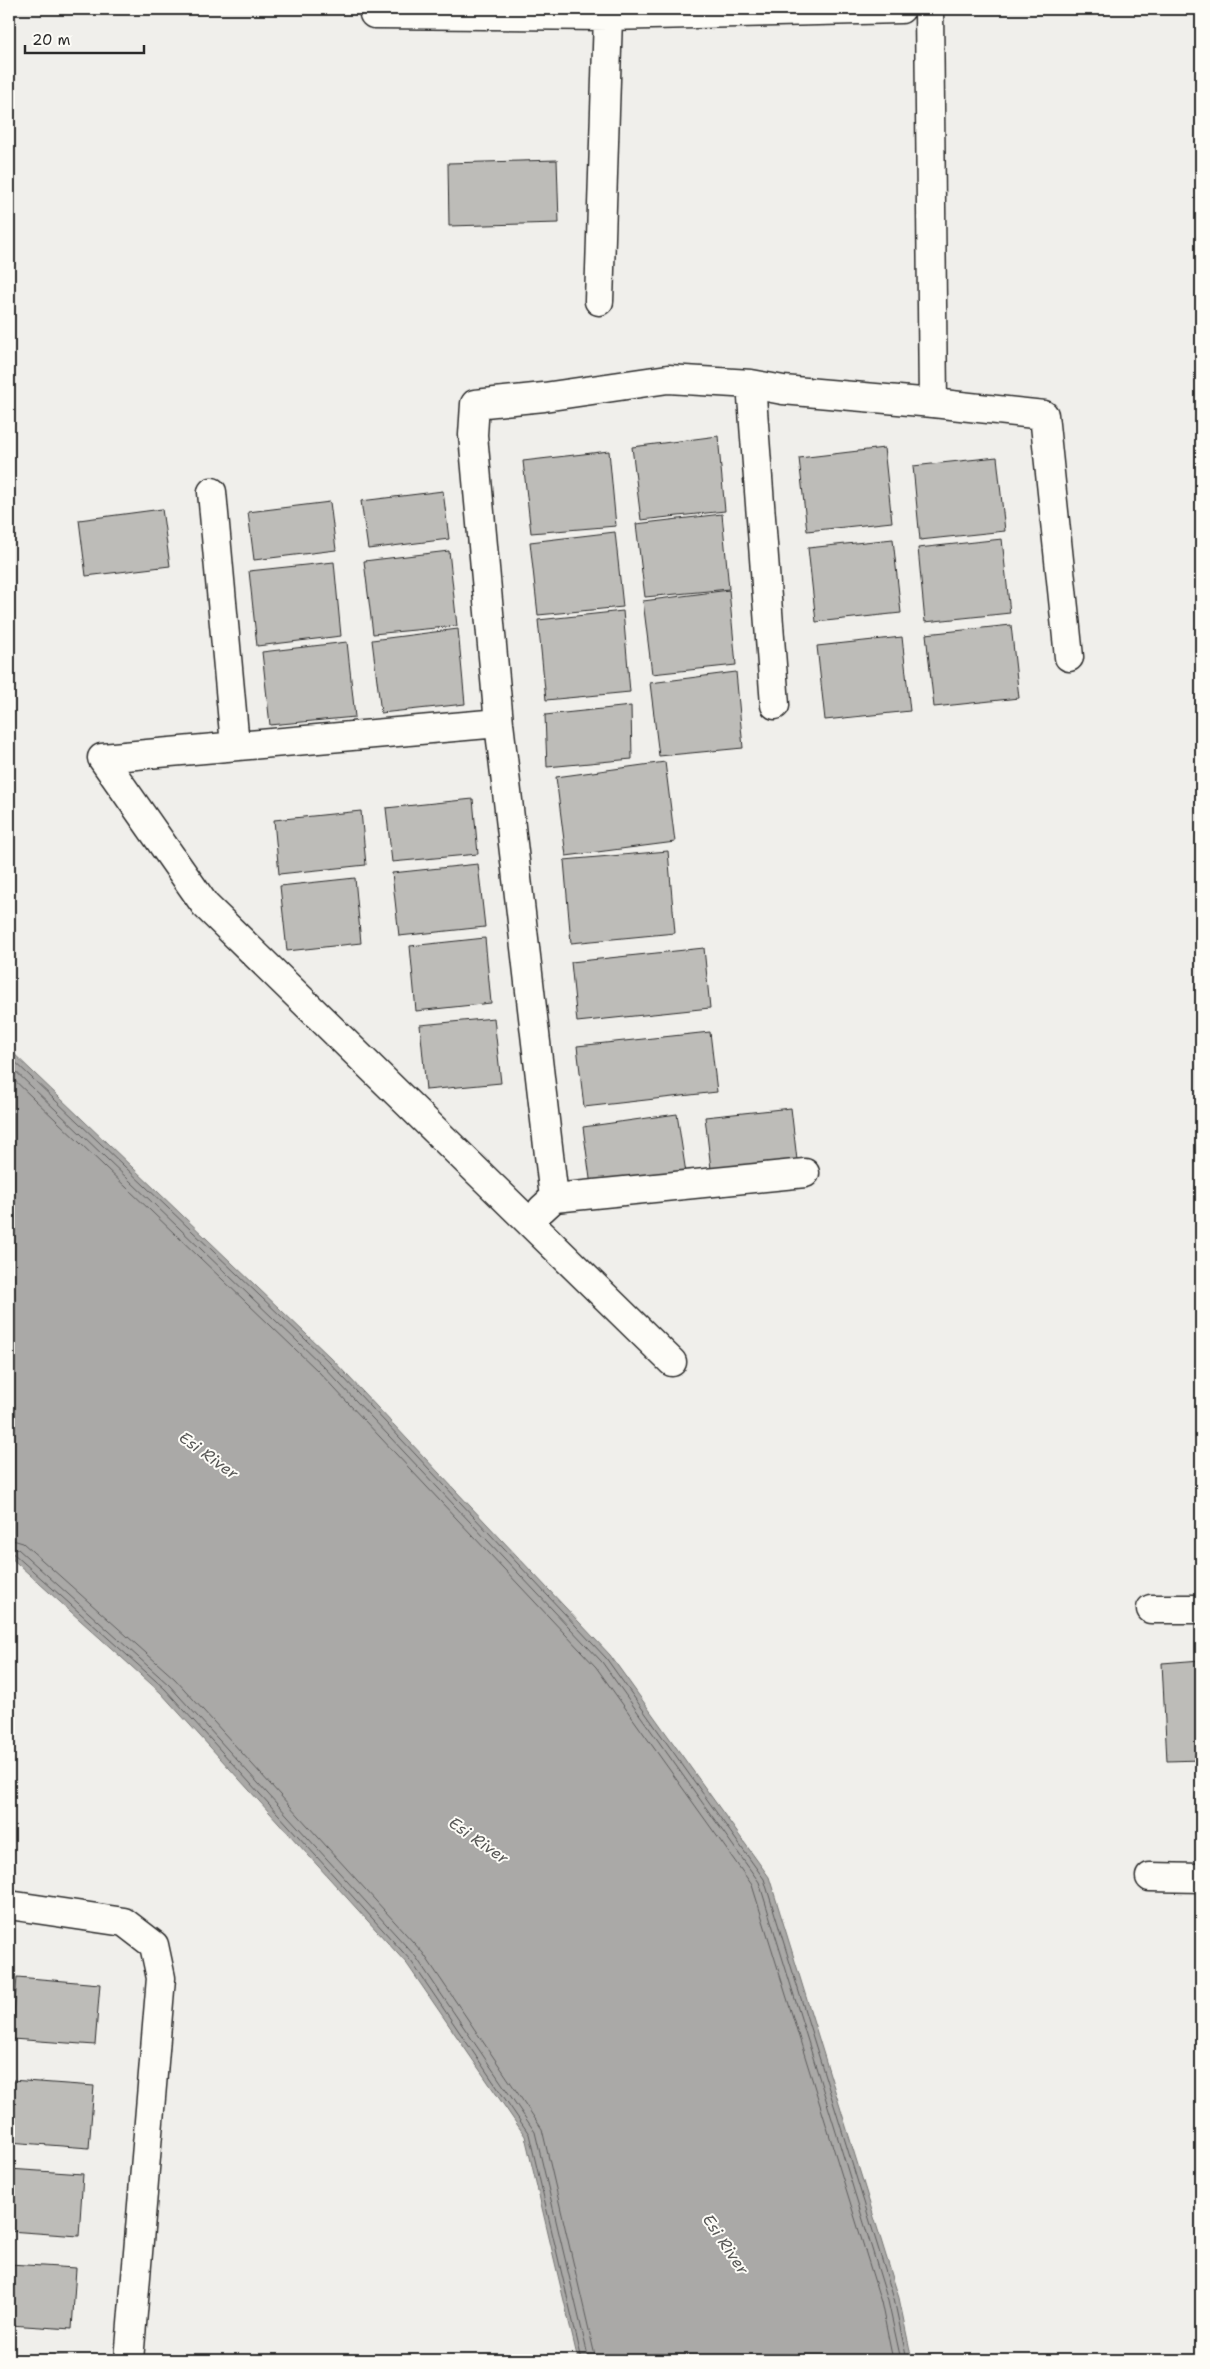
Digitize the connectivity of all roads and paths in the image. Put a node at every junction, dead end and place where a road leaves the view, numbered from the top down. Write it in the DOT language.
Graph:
graph roads {
  1 [pos="901,9"];
  2 [pos="929,9"];
  3 [pos="374,14"];
  4 [pos="608,16"];
  5 [pos="599,301"];
  6 [pos="751,384"];
  7 [pos="933,403"];
  8 [pos="212,492"];
  9 [pos="1069,657"];
  10 [pos="775,705"];
  11 [pos="498,723"];
  12 [pos="235,745"];
  13 [pos="805,1173"];
  14 [pos="554,1198"];
  15 [pos="527,1222"];
  16 [pos="672,1362"];
  17 [pos="1151,1609"];
  18 [pos="1201,1609"];
  19 [pos="1150,1877"];
  20 [pos="1201,1878"];
  21 [pos="9,1905"];
  22 [pos="129,2360"];
  1 -- 4 [label="street"];
  2 -- 7 [label="street"];
  3 -- 4 [label="street"];
  4 -- 5 [label="street"];
  6 -- 7 [label="street"];
  6 -- 10 [label="street"];
  6 -- 11 [label="street"];
  7 -- 9 [label="street"];
  8 -- 12 [label="street"];
  11 -- 12 [label="street"];
  11 -- 14 [label="street"];
  12 -- 15 [label="street"];
  13 -- 14 [label="street"];
  14 -- 15 [label="street"];
  15 -- 16 [label="street"];
  17 -- 18 [label="street"];
  19 -- 20 [label="street"];
  21 -- 22 [label="street"];
}
